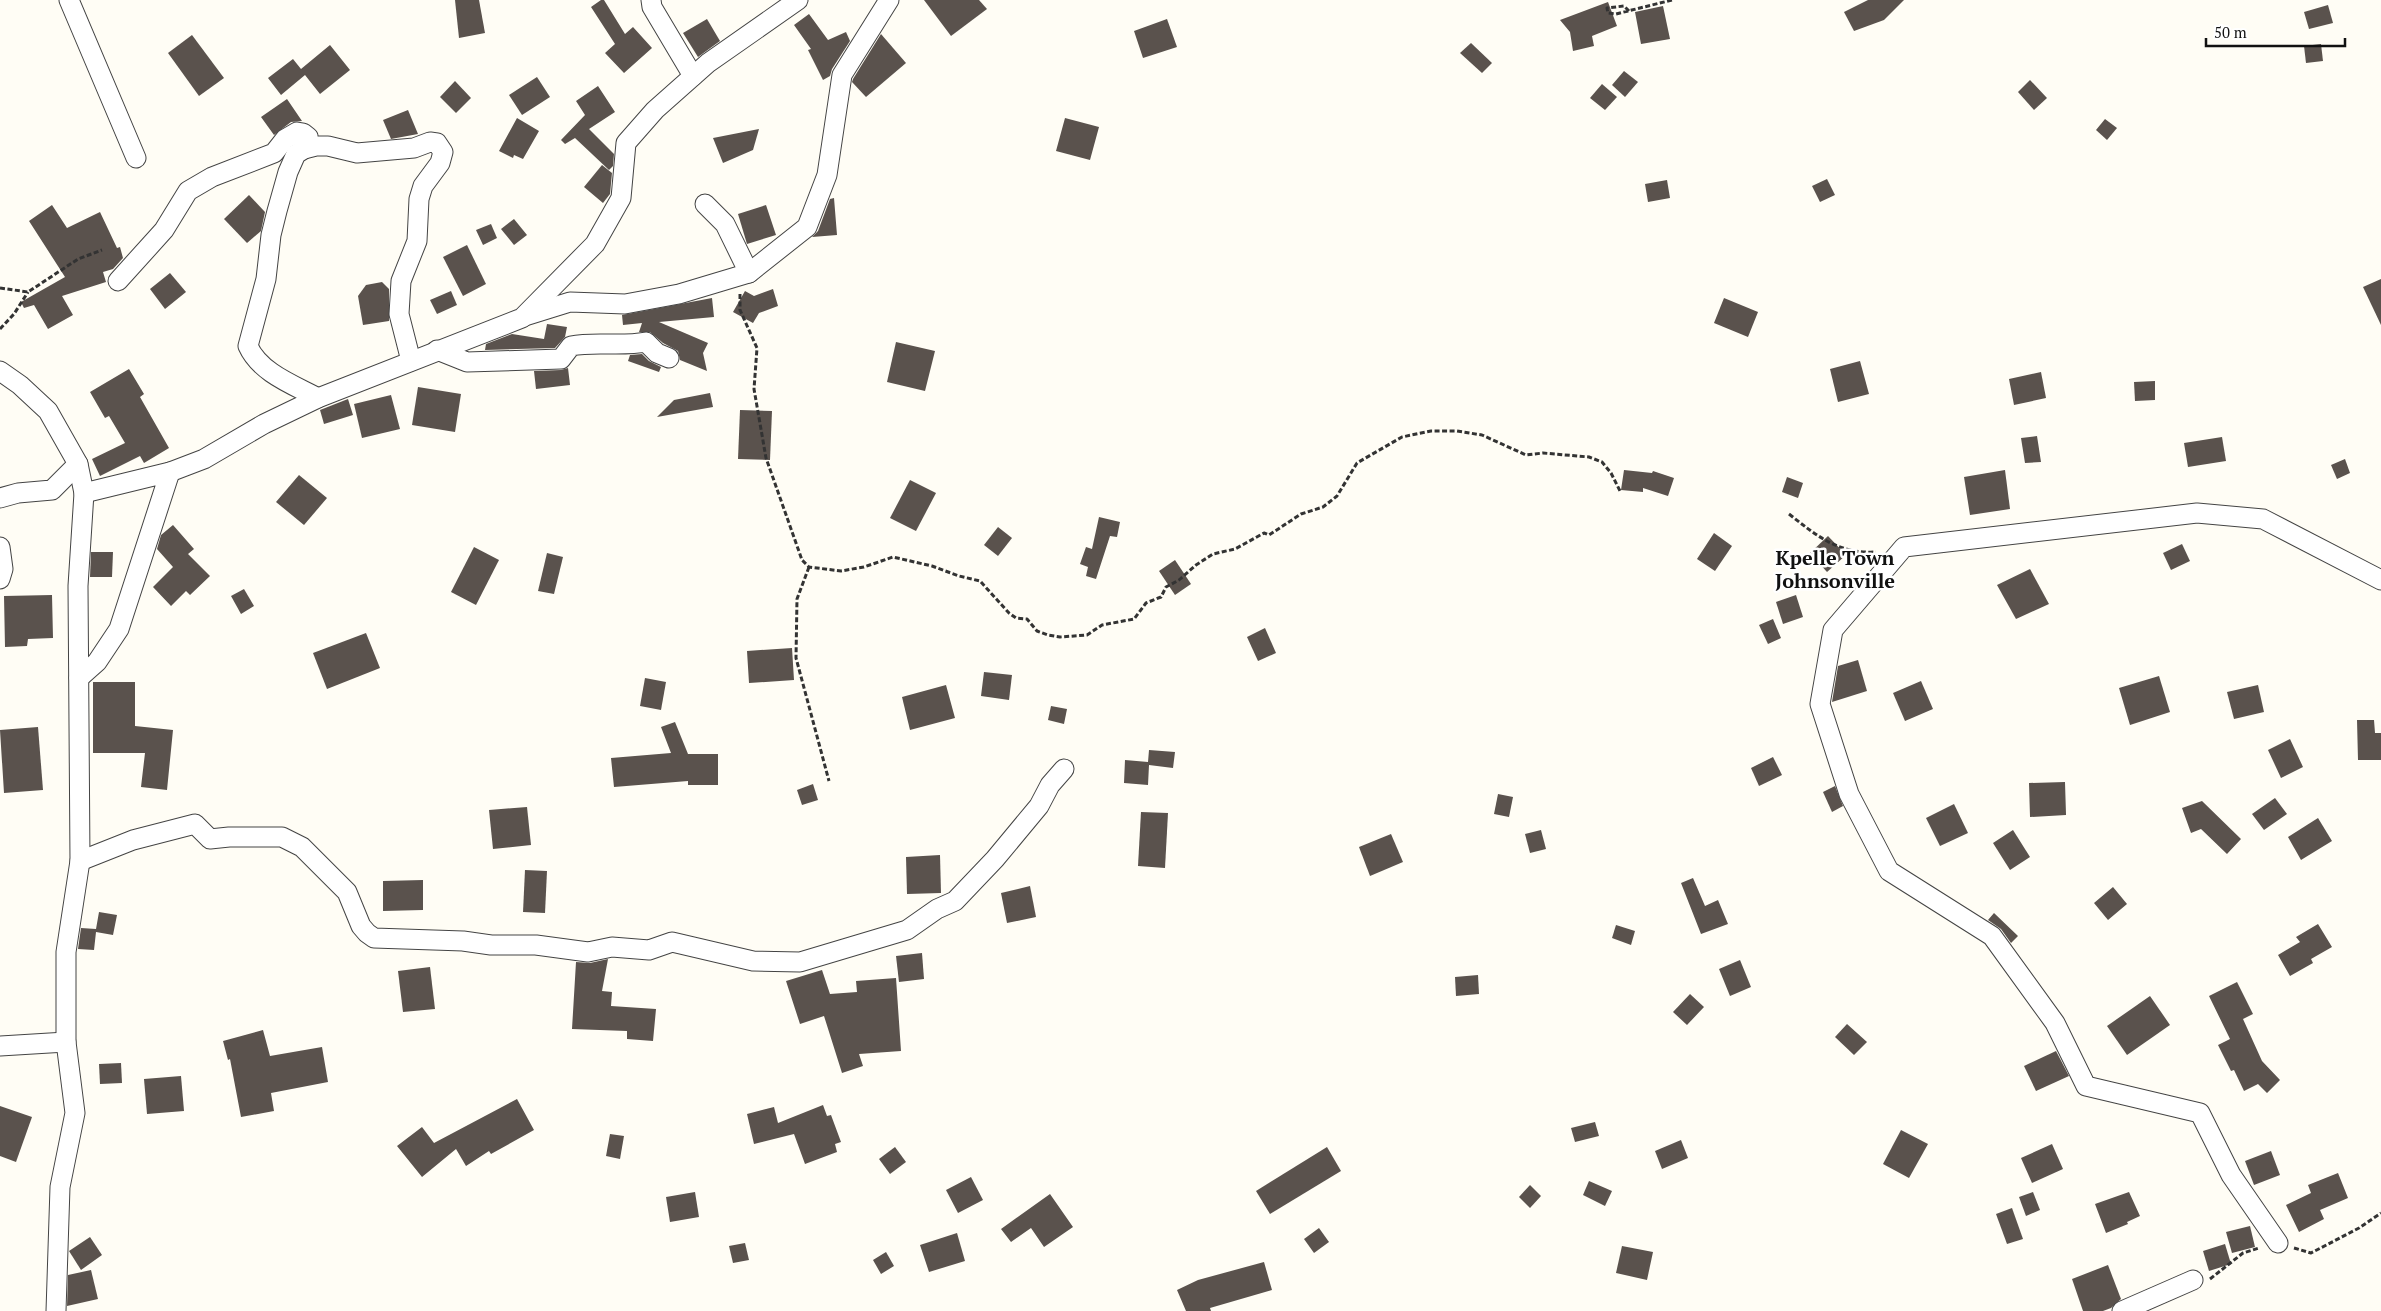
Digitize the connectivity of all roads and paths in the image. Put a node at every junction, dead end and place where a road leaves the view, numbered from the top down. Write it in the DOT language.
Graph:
graph roads {
  1 [pos="69,0"];
  2 [pos="651,0"];
  3 [pos="798,0"];
  4 [pos="889,0"];
  5 [pos="1672,0"];
  6 [pos="1629,10"];
  7 [pos="693,76"];
  8 [pos="304,149"];
  9 [pos="136,158"];
  10 [pos="705,204"];
  11 [pos="102,250"];
  12 [pos="745,275"];
  13 [pos="118,281"];
  14 [pos="0,288"];
  15 [pos="28,292"];
  16 [pos="522,318"];
  17 [pos="0,329"];
  18 [pos="437,350"];
  19 [pos="669,358"];
  20 [pos="410,361"];
  21 [pos="0,371"];
  22 [pos="318,398"];
  23 [pos="78,464"];
  24 [pos="170,472"];
  25 [pos="84,493"];
  26 [pos="1621,493"];
  27 [pos="0,498"];
  28 [pos="1790,514"];
  29 [pos="0,547"];
  30 [pos="1904,547"];
  31 [pos="809,567"];
  32 [pos="0,579"];
  33 [pos="2381,580"];
  34 [pos="79,678"];
  35 [pos="1064,769"];
  36 [pos="829,781"];
  37 [pos="80,861"];
  38 [pos="66,1042"];
  39 [pos="0,1046"];
  40 [pos="2381,1213"];
  41 [pos="2278,1243"];
  42 [pos="2243,1252"];
  43 [pos="2193,1280"];
  44 [pos="56,1311"];
  45 [pos="2122,1311"];
  1 -- 9 [label="street"];
  2 -- 7 [label="street"];
  3 -- 7 [label="street"];
  4 -- 12 [label="street"];
  5 -- 6 [label="path"];
  6 -- 6 [label="path"];
  7 -- 16 [label="street"];
  8 -- 13 [label="street"];
  8 -- 20 [label="street"];
  8 -- 22 [label="street"];
  10 -- 12 [label="street"];
  11 -- 15 [label="path"];
  12 -- 16 [label="street"];
  12 -- 31 [label="path"];
  14 -- 15 [label="path"];
  15 -- 17 [label="path"];
  16 -- 18 [label="street"];
  18 -- 19 [label="street"];
  18 -- 20 [label="street"];
  20 -- 22 [label="street"];
  21 -- 23 [label="street"];
  22 -- 24 [label="street"];
  23 -- 25 [label="street"];
  23 -- 27 [label="street"];
  24 -- 25 [label="street"];
  24 -- 34 [label="street"];
  25 -- 34 [label="street"];
  26 -- 31 [label="path"];
  28 -- 30 [label="path"];
  29 -- 32 [label="street"];
  30 -- 33 [label="street"];
  30 -- 41 [label="street"];
  31 -- 36 [label="path"];
  34 -- 37 [label="street"];
  35 -- 37 [label="street"];
  37 -- 38 [label="street"];
  38 -- 39 [label="street"];
  38 -- 44 [label="street"];
  40 -- 41 [label="path"];
  41 -- 42 [label="path"];
  43 -- 45 [label="street"];
}
